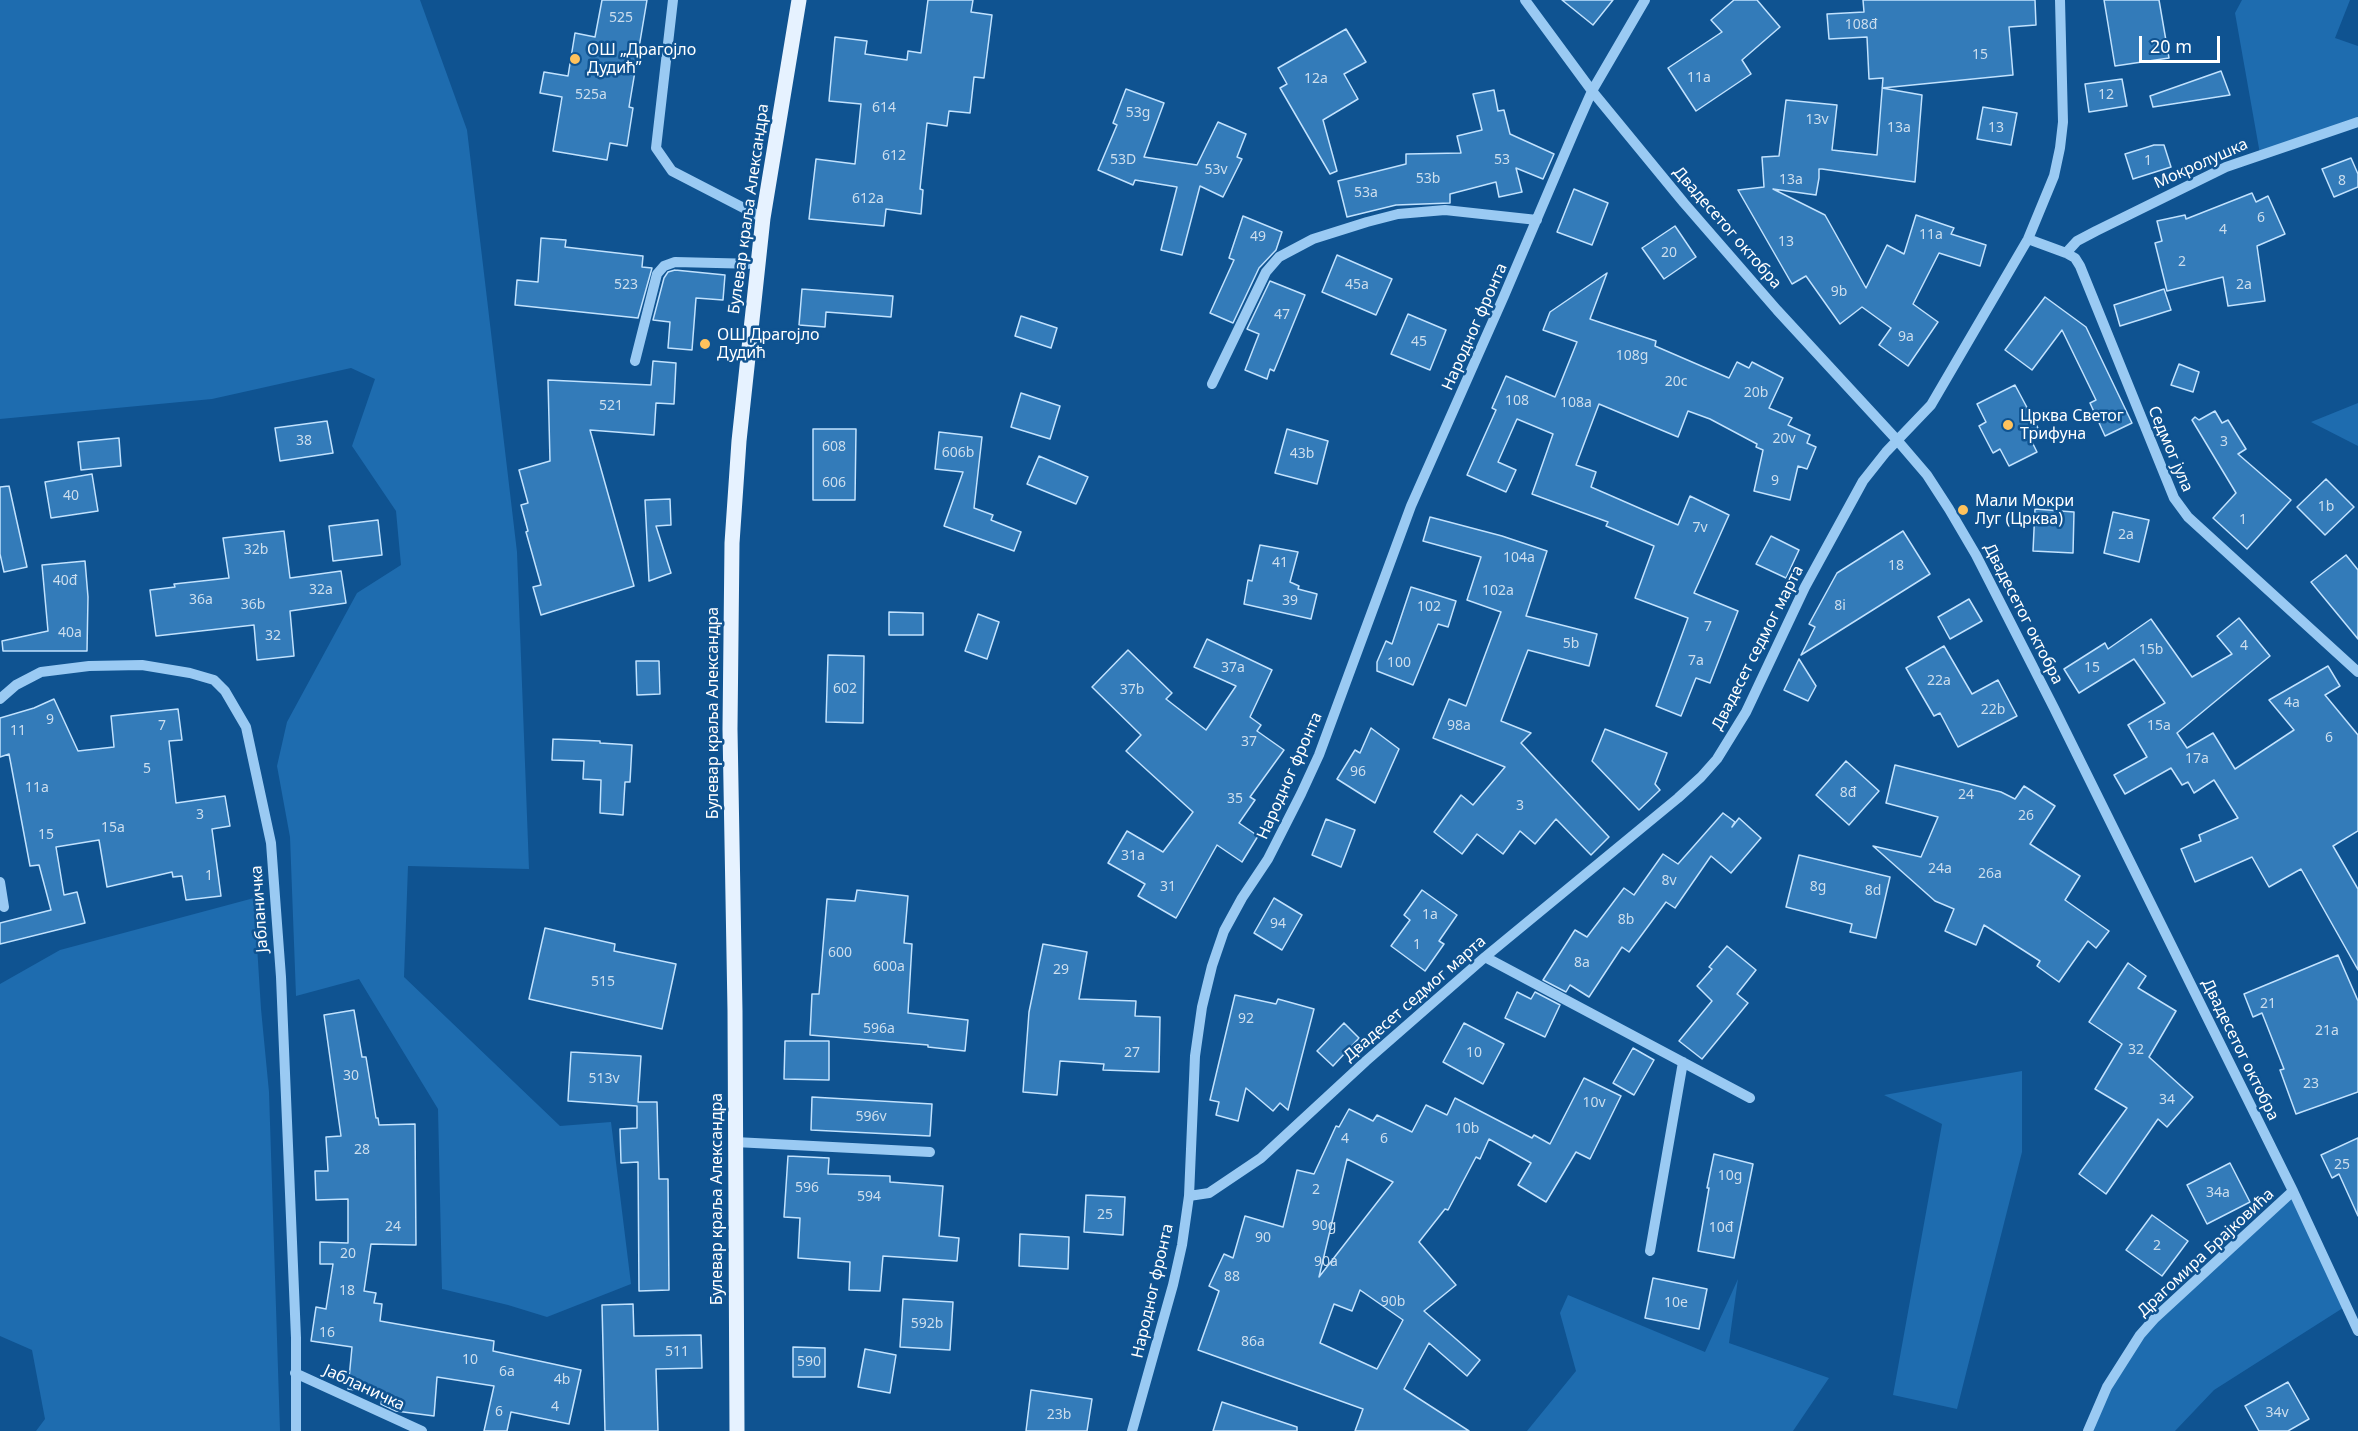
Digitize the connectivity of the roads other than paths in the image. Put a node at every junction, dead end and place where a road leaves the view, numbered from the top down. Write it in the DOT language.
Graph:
graph roads {
  1 [pos="673,0"];
  2 [pos="799,0"];
  3 [pos="1525,0"];
  4 [pos="1645,0"];
  5 [pos="2060,0"];
  6 [pos="1592,92"];
  7 [pos="2358,122"];
  8 [pos="763,218"];
  9 [pos="1537,220"];
  10 [pos="2028,239"];
  11 [pos="2066,253"];
  12 [pos="758,264"];
  13 [pos="635,361"];
  14 [pos="1212,384"];
  15 [pos="1897,440"];
  16 [pos="2358,672"];
  17 [pos="0,699"];
  18 [pos="0,882"];
  19 [pos="3,907"];
  20 [pos="1485,957"];
  21 [pos="1683,1062"];
  22 [pos="1750,1098"];
  23 [pos="735,1142"];
  24 [pos="930,1152"];
  25 [pos="2293,1191"];
  26 [pos="1188,1196"];
  27 [pos="1650,1251"];
  28 [pos="2358,1331"];
  29 [pos="295,1373"];
  30 [pos="296,1431"];
  31 [pos="422,1431"];
  32 [pos="737,1431"];
  33 [pos="1132,1431"];
  34 [pos="2088,1431"];
  1 -- 8 [label="street"];
  2 -- 8 [label="main road, Булевар краља Александра"];
  3 -- 6 [label="street, Двадесетог октобра"];
  4 -- 6 [label="street, Народног фронта"];
  5 -- 10 [label="street, Двадесет седмог марта"];
  6 -- 9 [label="street, Народног фронта"];
  6 -- 15 [label="street, Двадесетог октобра"];
  7 -- 11 [label="street, Мокролушка"];
  8 -- 12 [label="main road, Булевар краља Александра"];
  9 -- 14 [label="street"];
  9 -- 26 [label="street, Народног фронта"];
  10 -- 11 [label="street"];
  10 -- 15 [label="street, Двадесет седмог марта"];
  11 -- 16 [label="street, Седмог јула"];
  12 -- 13 [label="street"];
  12 -- 23 [label="main road, Булевар краља Александра"];
  15 -- 20 [label="street, Двадесет седмог марта"];
  15 -- 25 [label="street, Двадесетог октобра"];
  17 -- 29 [label="street, Јабланичка"];
  18 -- 19 [label="street"];
  20 -- 21 [label="street"];
  20 -- 26 [label="street, Двадесет седмог марта"];
  21 -- 22 [label="street"];
  21 -- 27 [label="street"];
  23 -- 24 [label="street"];
  23 -- 32 [label="main road, Булевар краља Александра"];
  25 -- 28 [label="street, Двадесетог октобра"];
  25 -- 34 [label="street, Драгомира Брајковића"];
  26 -- 33 [label="street, Народног фронта"];
  29 -- 30 [label="street, Јабланичка"];
  29 -- 31 [label="street, Јабланичка"];
}
